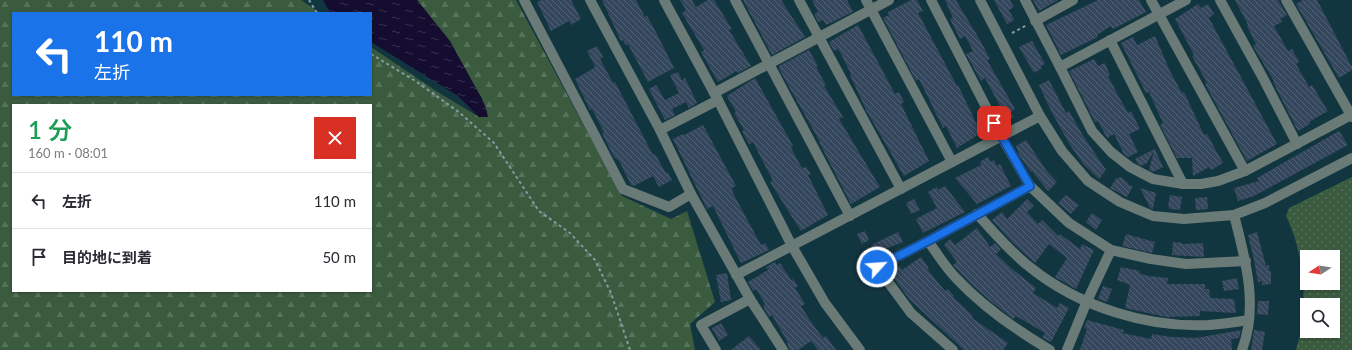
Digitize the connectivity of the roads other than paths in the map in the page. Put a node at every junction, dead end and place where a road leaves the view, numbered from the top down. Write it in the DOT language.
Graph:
graph roads {
  1 [pos="524,0"];
  2 [pos="590,0"];
  3 [pos="664,0"];
  4 [pos="735,0"];
  5 [pos="799,0"];
  6 [pos="889,0"];
  7 [pos="931,0"];
  8 [pos="980,0"];
  9 [pos="1025,0"];
  10 [pos="1073,0"];
  11 [pos="1151,0"];
  12 [pos="1186,0"];
  13 [pos="1220,0"];
  14 [pos="1286,0"];
  15 [pos="868,4"];
  16 [pos="1159,14"];
  17 [pos="1032,22"];
  18 [pos="819,37"];
  19 [pos="1110,40"];
  20 [pos="769,64"];
  21 [pos="1060,67"];
  22 [pos="716,96"];
  23 [pos="1040,116"];
  24 [pos="1352,116"];
  25 [pos="660,130"];
  26 [pos="1001,136"];
  27 [pos="1297,144"];
  28 [pos="1352,158"];
  29 [pos="952,162"];
  30 [pos="1245,171"];
  31 [pos="1183,184"];
  32 [pos="1030,186"];
  33 [pos="901,189"];
  34 [pos="691,194"];
  35 [pos="977,214"];
  36 [pos="1234,215"];
  37 [pos="850,216"];
  38 [pos="928,241"];
  39 [pos="792,246"];
  40 [pos="1111,250"];
  41 [pos="1246,261"];
  42 [pos="736,275"];
  43 [pos="750,299"];
  44 [pos="1087,301"];
  45 [pos="1249,320"];
  46 [pos="716,350"];
  47 [pos="783,350"];
  48 [pos="860,350"];
  49 [pos="952,350"];
  50 [pos="1050,350"];
  51 [pos="1067,350"];
  52 [pos="1242,350"];
  1 -- 34 [label="street"];
  2 -- 25 [label="street"];
  3 -- 22 [label="street"];
  4 -- 20 [label="street"];
  5 -- 18 [label="street"];
  6 -- 15 [label="street"];
  7 -- 26 [label="street"];
  8 -- 23 [label="street"];
  9 -- 17 [label="street"];
  10 -- 17 [label="street"];
  11 -- 16 [label="street"];
  12 -- 16 [label="street"];
  13 -- 27 [label="street"];
  14 -- 24 [label="street"];
  15 -- 18 [label="street"];
  15 -- 29 [label="street"];
  16 -- 19 [label="street"];
  16 -- 30 [label="street"];
  17 -- 21 [label="street"];
  18 -- 20 [label="street"];
  18 -- 33 [label="street"];
  19 -- 21 [label="street"];
  19 -- 31 [label="street"];
  20 -- 22 [label="street"];
  20 -- 37 [label="street"];
  21 -- 31 [label="street"];
  22 -- 25 [label="street"];
  22 -- 39 [label="street"];
  23 -- 26 [label="street"];
  23 -- 36 [label="street"];
  24 -- 27 [label="street"];
  25 -- 34 [label="street"];
  26 -- 29 [label="street"];
  26 -- 32 [label="street"];
  27 -- 30 [label="street"];
  28 -- 36 [label="street"];
  29 -- 33 [label="street"];
  30 -- 31 [label="street"];
  32 -- 35 [label="street"];
  32 -- 40 [label="street"];
  33 -- 37 [label="street"];
  34 -- 42 [label="street"];
  35 -- 38 [label="street"];
  35 -- 44 [label="street"];
  36 -- 41 [label="street"];
  37 -- 39 [label="street"];
  38 -- 49 [label="street"];
  38 -- 50 [label="street"];
  39 -- 42 [label="street"];
  39 -- 48 [label="street"];
  40 -- 41 [label="street"];
  40 -- 44 [label="street"];
  41 -- 45 [label="street"];
  42 -- 43 [label="street"];
  43 -- 46 [label="street"];
  43 -- 47 [label="street"];
  44 -- 45 [label="street"];
  44 -- 51 [label="street"];
  45 -- 52 [label="street"];
}
